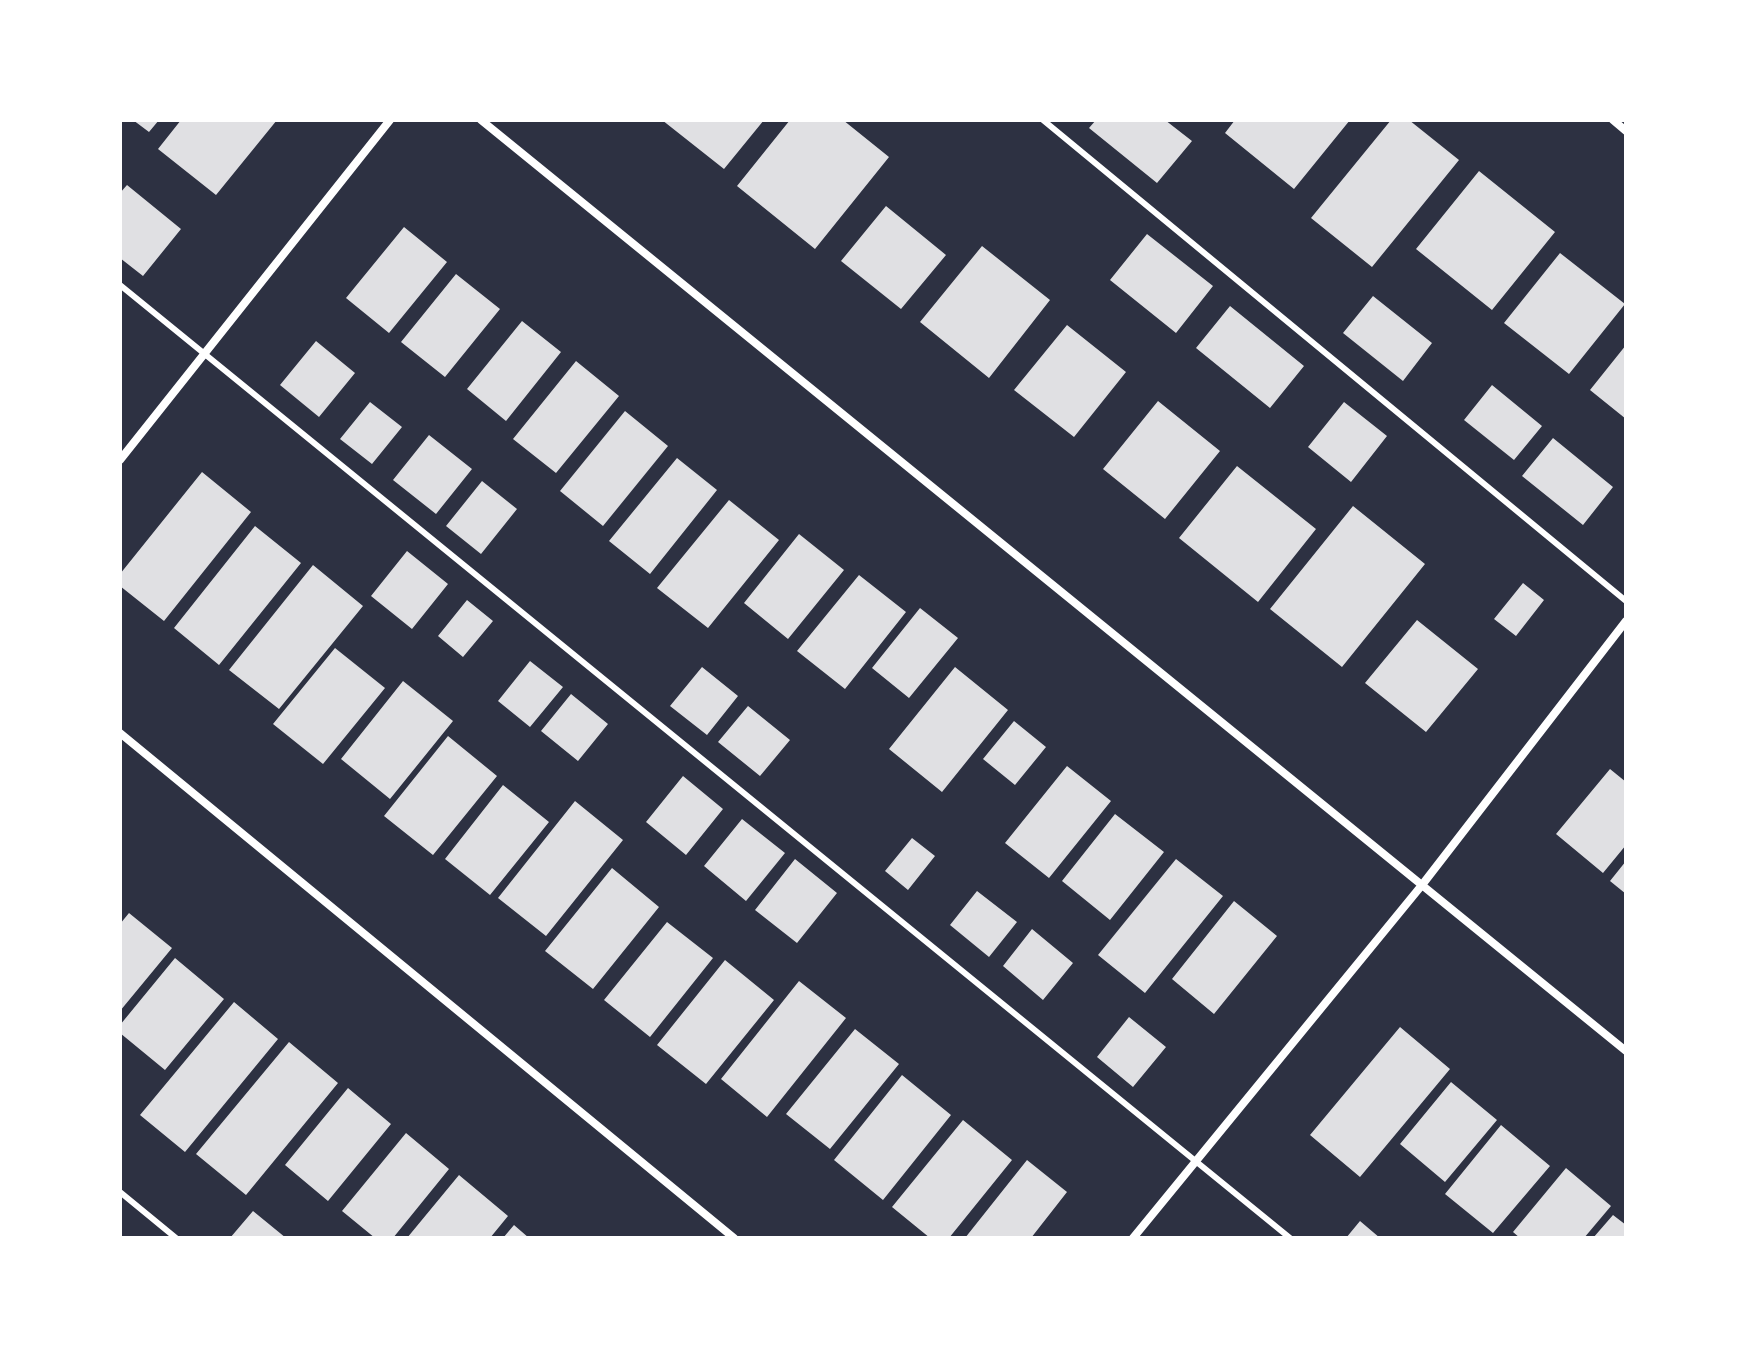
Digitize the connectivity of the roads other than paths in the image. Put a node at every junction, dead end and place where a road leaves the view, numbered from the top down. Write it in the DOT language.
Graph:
graph roads {
  1 [pos="390,120"];
  2 [pos="481,120"];
  3 [pos="1043,120"];
  4 [pos="1613,120"];
  5 [pos="1626,131"];
  6 [pos="120,285"];
  7 [pos="205,356"];
  8 [pos="120,460"];
  9 [pos="1626,601"];
  10 [pos="1626,621"];
  11 [pos="120,733"];
  12 [pos="1422,885"];
  13 [pos="1626,1051"];
  14 [pos="1196,1161"];
  15 [pos="120,1192"];
  16 [pos="176,1238"];
  17 [pos="734,1238"];
  18 [pos="1133,1238"];
  19 [pos="1290,1238"];
  1 -- 7 [label="street"];
  2 -- 12 [label="street"];
  3 -- 9 [label="lane"];
  4 -- 5 [label="street"];
  6 -- 7 [label="lane"];
  7 -- 8 [label="street"];
  7 -- 14 [label="lane"];
  10 -- 12 [label="street"];
  11 -- 17 [label="street"];
  12 -- 13 [label="street"];
  12 -- 14 [label="street"];
  14 -- 18 [label="street"];
  14 -- 19 [label="lane"];
  15 -- 16 [label="lane"];
}
